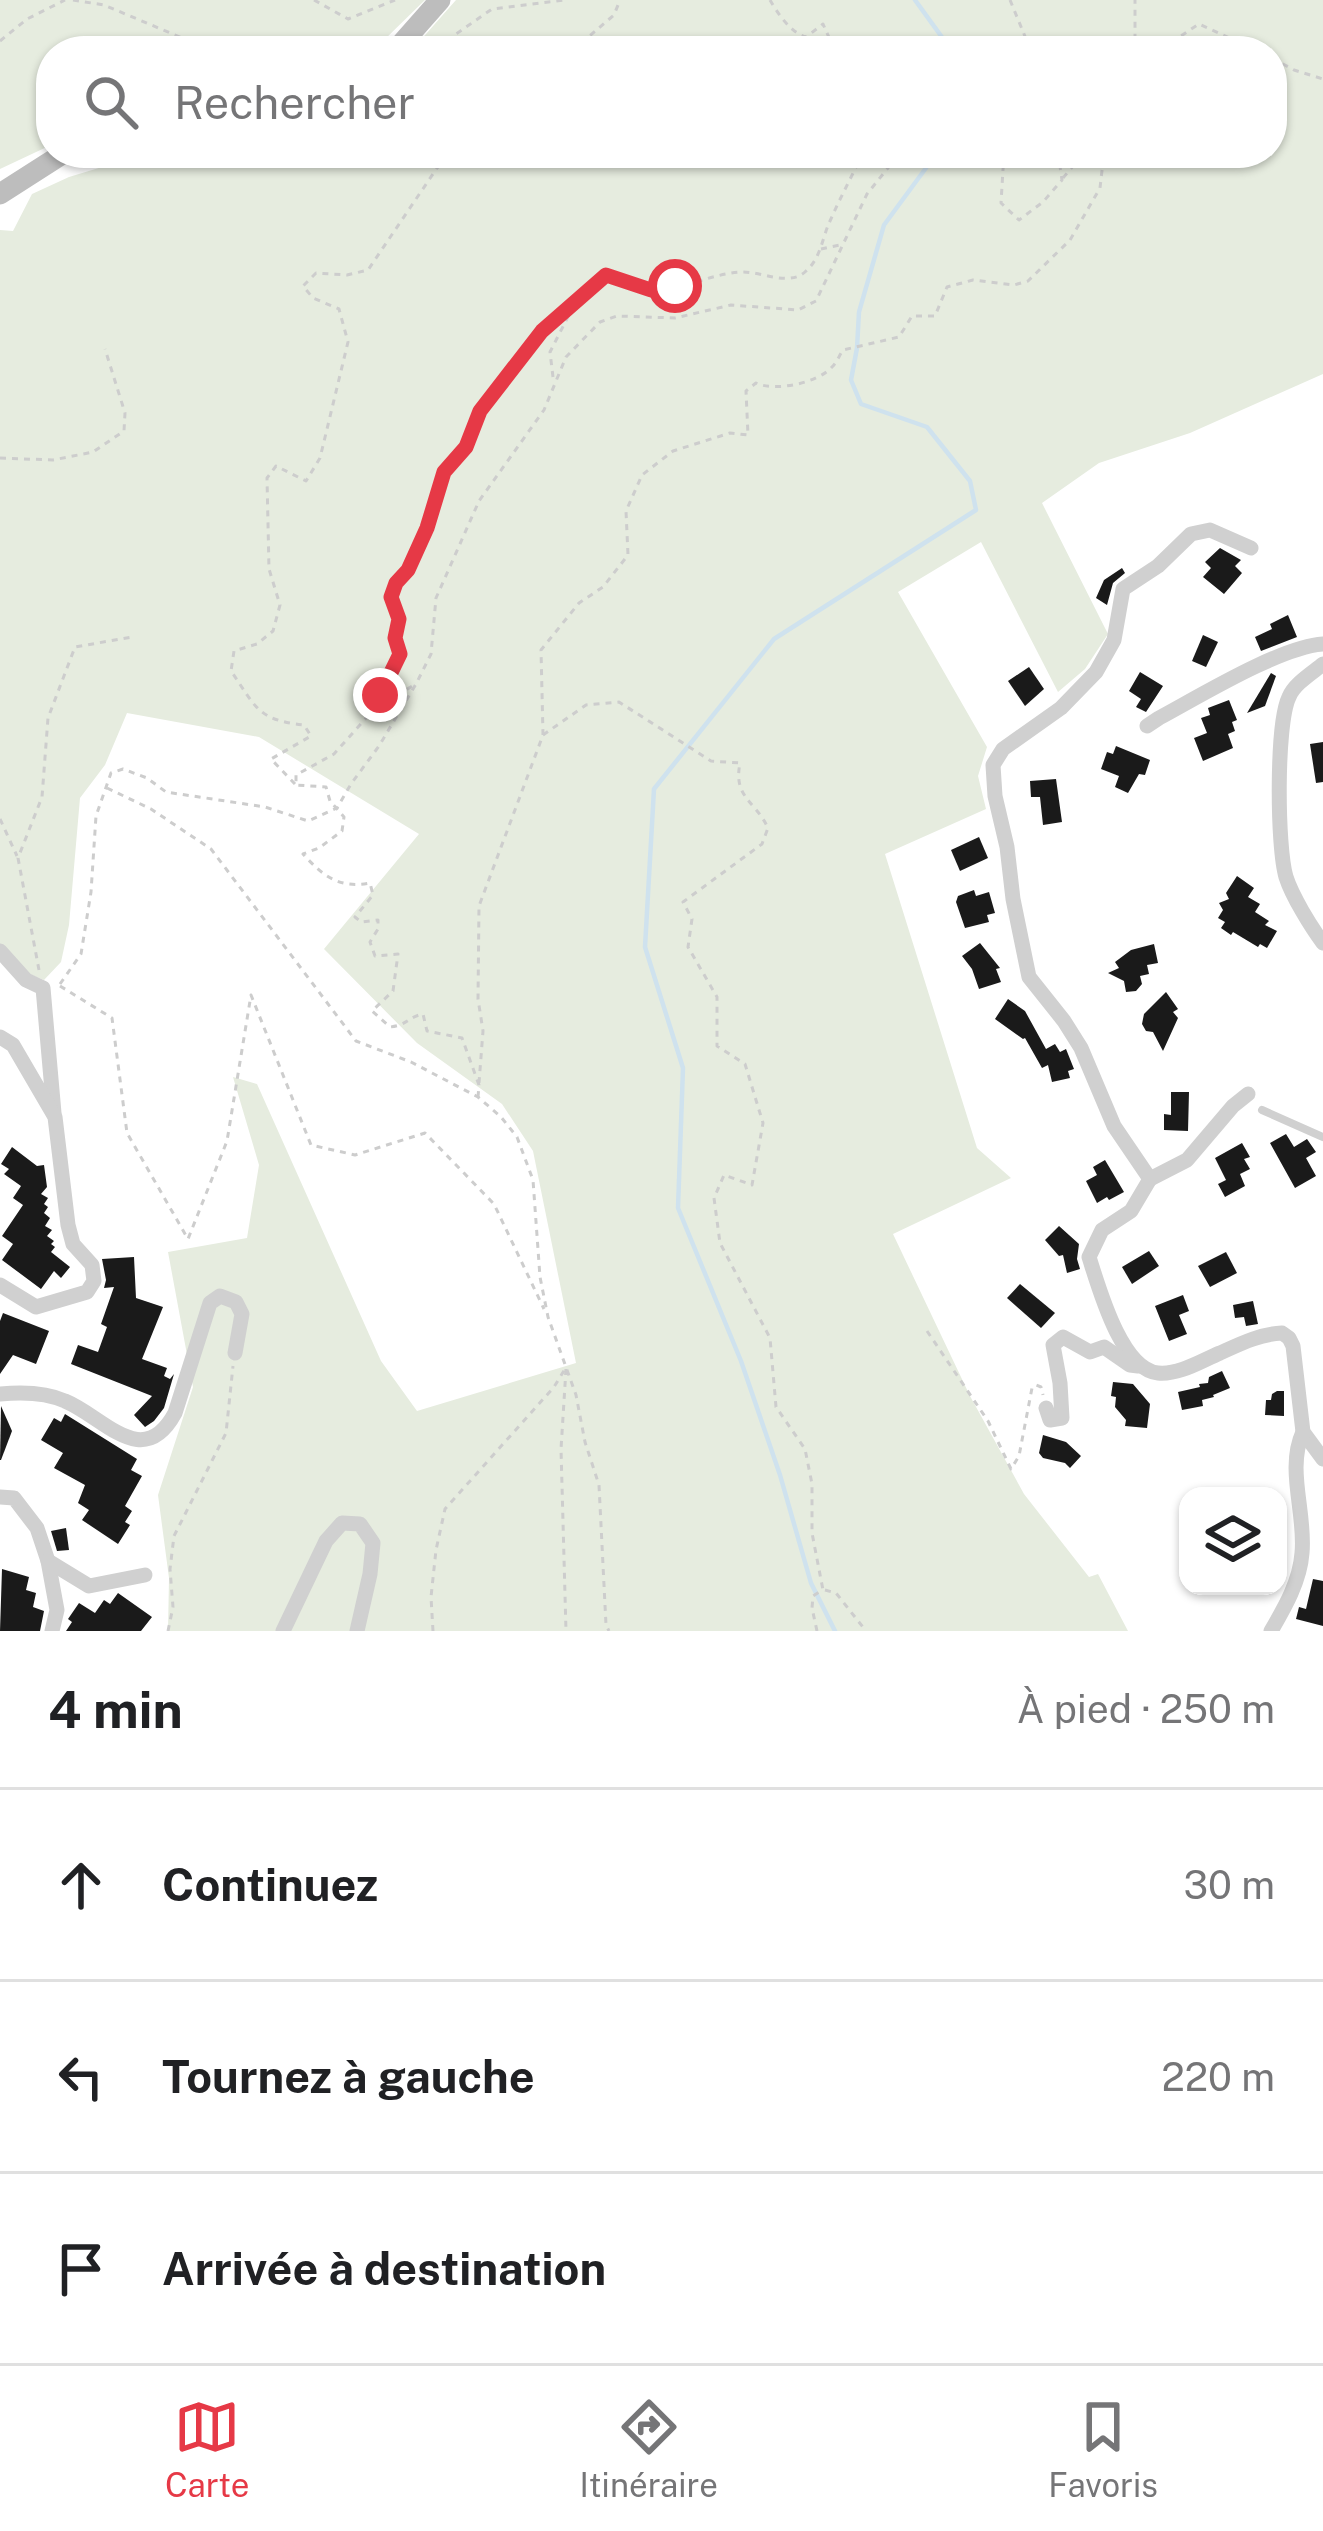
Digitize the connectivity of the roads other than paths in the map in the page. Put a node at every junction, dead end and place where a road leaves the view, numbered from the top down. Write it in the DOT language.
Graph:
graph roads {
  1 [pos="440,0"];
  2 [pos="408,36"];
  3 [pos="41,168"];
  4 [pos="0,194"];
  5 [pos="1251,548"];
  6 [pos="1323,644"];
  7 [pos="1323,664"];
  8 [pos="1148,726"];
  9 [pos="1323,943"];
  10 [pos="0,951"];
  11 [pos="0,1037"];
  12 [pos="1249,1094"];
  13 [pos="1262,1110"];
  14 [pos="55,1117"];
  15 [pos="1323,1137"];
  16 [pos="1150,1179"];
  17 [pos="0,1285"];
  18 [pos="236,1352"];
  19 [pos="1138,1366"];
  20 [pos="0,1394"];
  21 [pos="1046,1408"];
  22 [pos="1304,1432"];
  23 [pos="1323,1459"];
  24 [pos="0,1497"];
  25 [pos="48,1561"];
  26 [pos="145,1576"];
  27 [pos="52,1631"];
  28 [pos="283,1631"];
  29 [pos="357,1631"];
  30 [pos="1271,1631"];
  1 -- 2 [label="street"];
  3 -- 4 [label="street"];
  5 -- 16 [label="street"];
  6 -- 8 [label="street"];
  7 -- 9 [label="street"];
  10 -- 14 [label="street"];
  11 -- 14 [label="street"];
  12 -- 16 [label="street"];
  13 -- 15 [label="lane"];
  14 -- 17 [label="street"];
  16 -- 19 [label="street"];
  18 -- 20 [label="street"];
  19 -- 21 [label="street"];
  19 -- 22 [label="street"];
  22 -- 23 [label="street"];
  22 -- 30 [label="street"];
  24 -- 25 [label="street"];
  25 -- 26 [label="street"];
  25 -- 27 [label="street"];
  28 -- 29 [label="street"];
}
